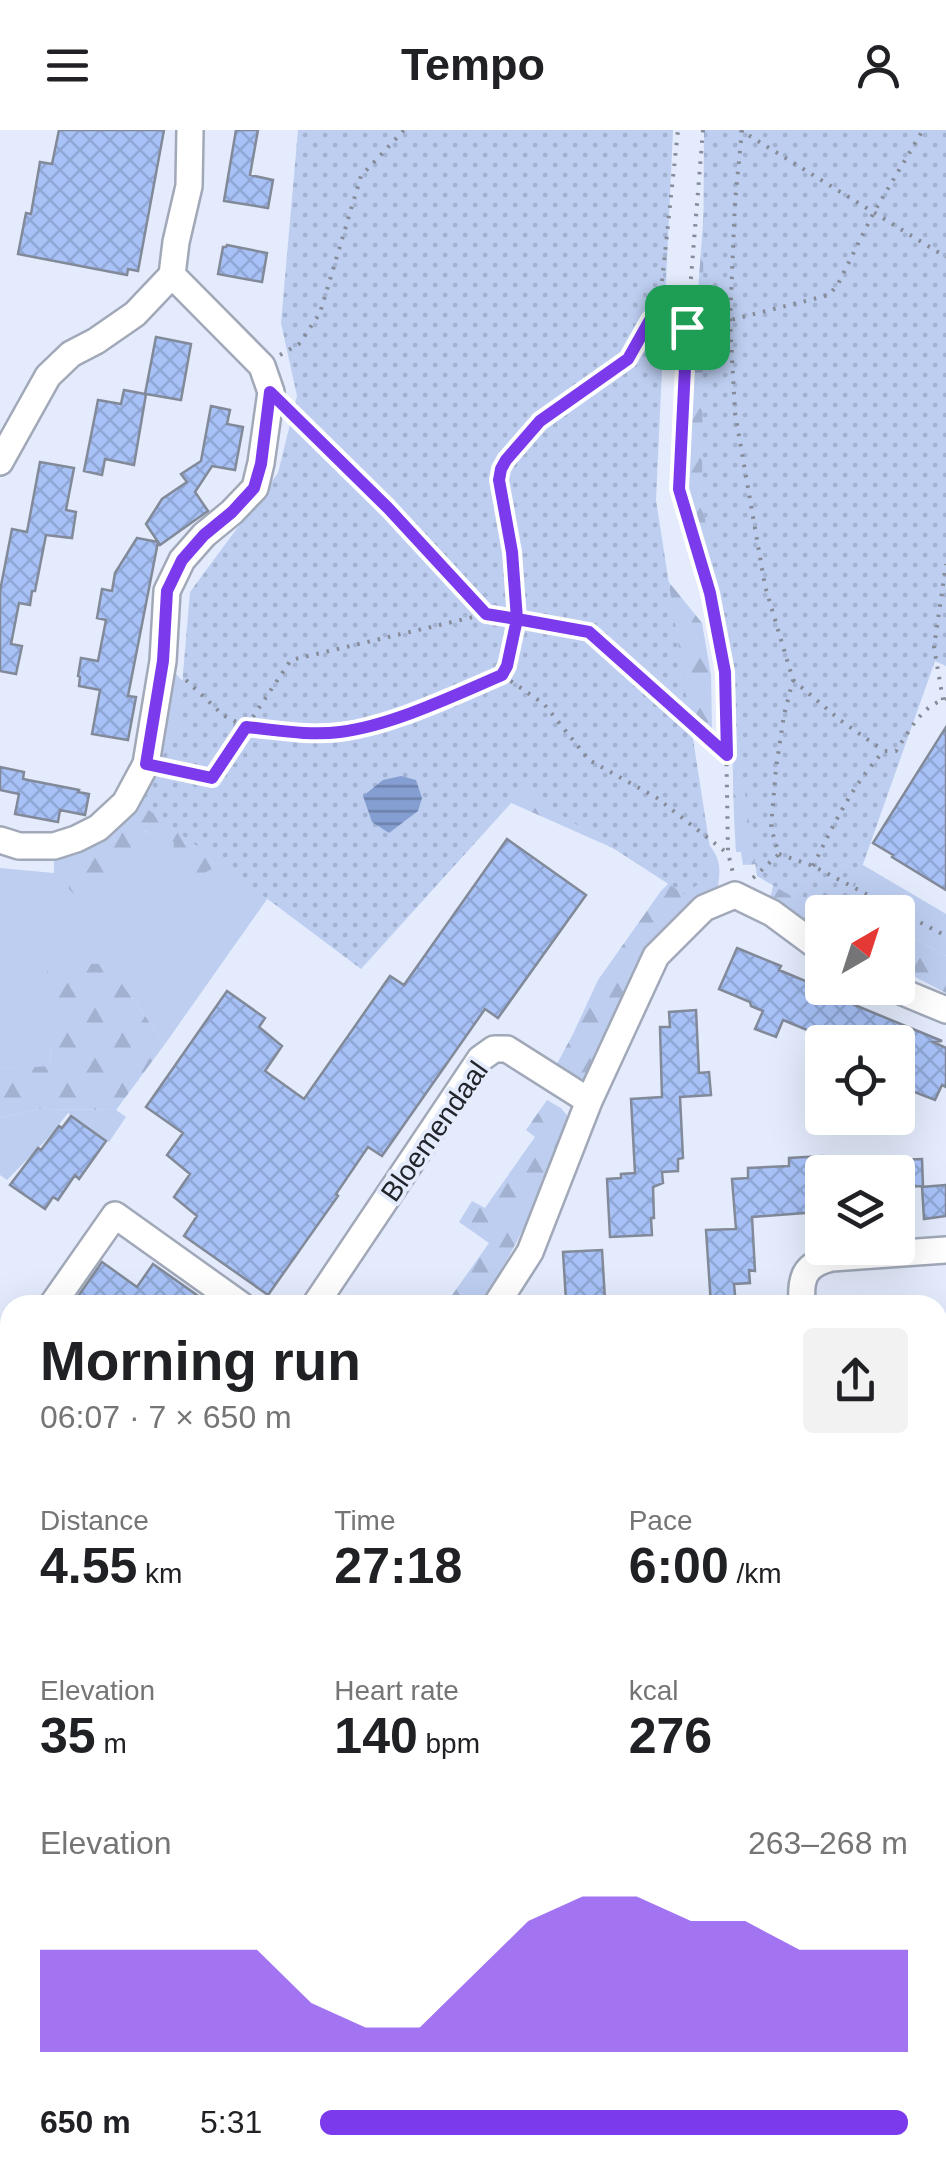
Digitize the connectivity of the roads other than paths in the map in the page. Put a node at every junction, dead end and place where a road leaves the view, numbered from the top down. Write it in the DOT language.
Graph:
graph roads {
  1 [pos="190,130"];
  2 [pos="172,274"];
  3 [pos="0,462"];
  4 [pos="0,840"];
  5 [pos="805,937"];
  6 [pos="915,997"];
  7 [pos="946,1010"];
  8 [pos="589,1101"];
  9 [pos="946,1250"];
  10 [pos="59,1295"];
  11 [pos="227,1295"];
  12 [pos="322,1295"];
  13 [pos="502,1295"];
  14 [pos="802,1295"];
  1 -- 2 [label="street"];
  2 -- 3 [label="street"];
  2 -- 4 [label="street"];
  5 -- 8 [label="street"];
  6 -- 7 [label="street"];
  8 -- 12 [label="street, Bloemendaal"];
  8 -- 13 [label="street"];
  9 -- 14 [label="street"];
  10 -- 11 [label="street"];
}
